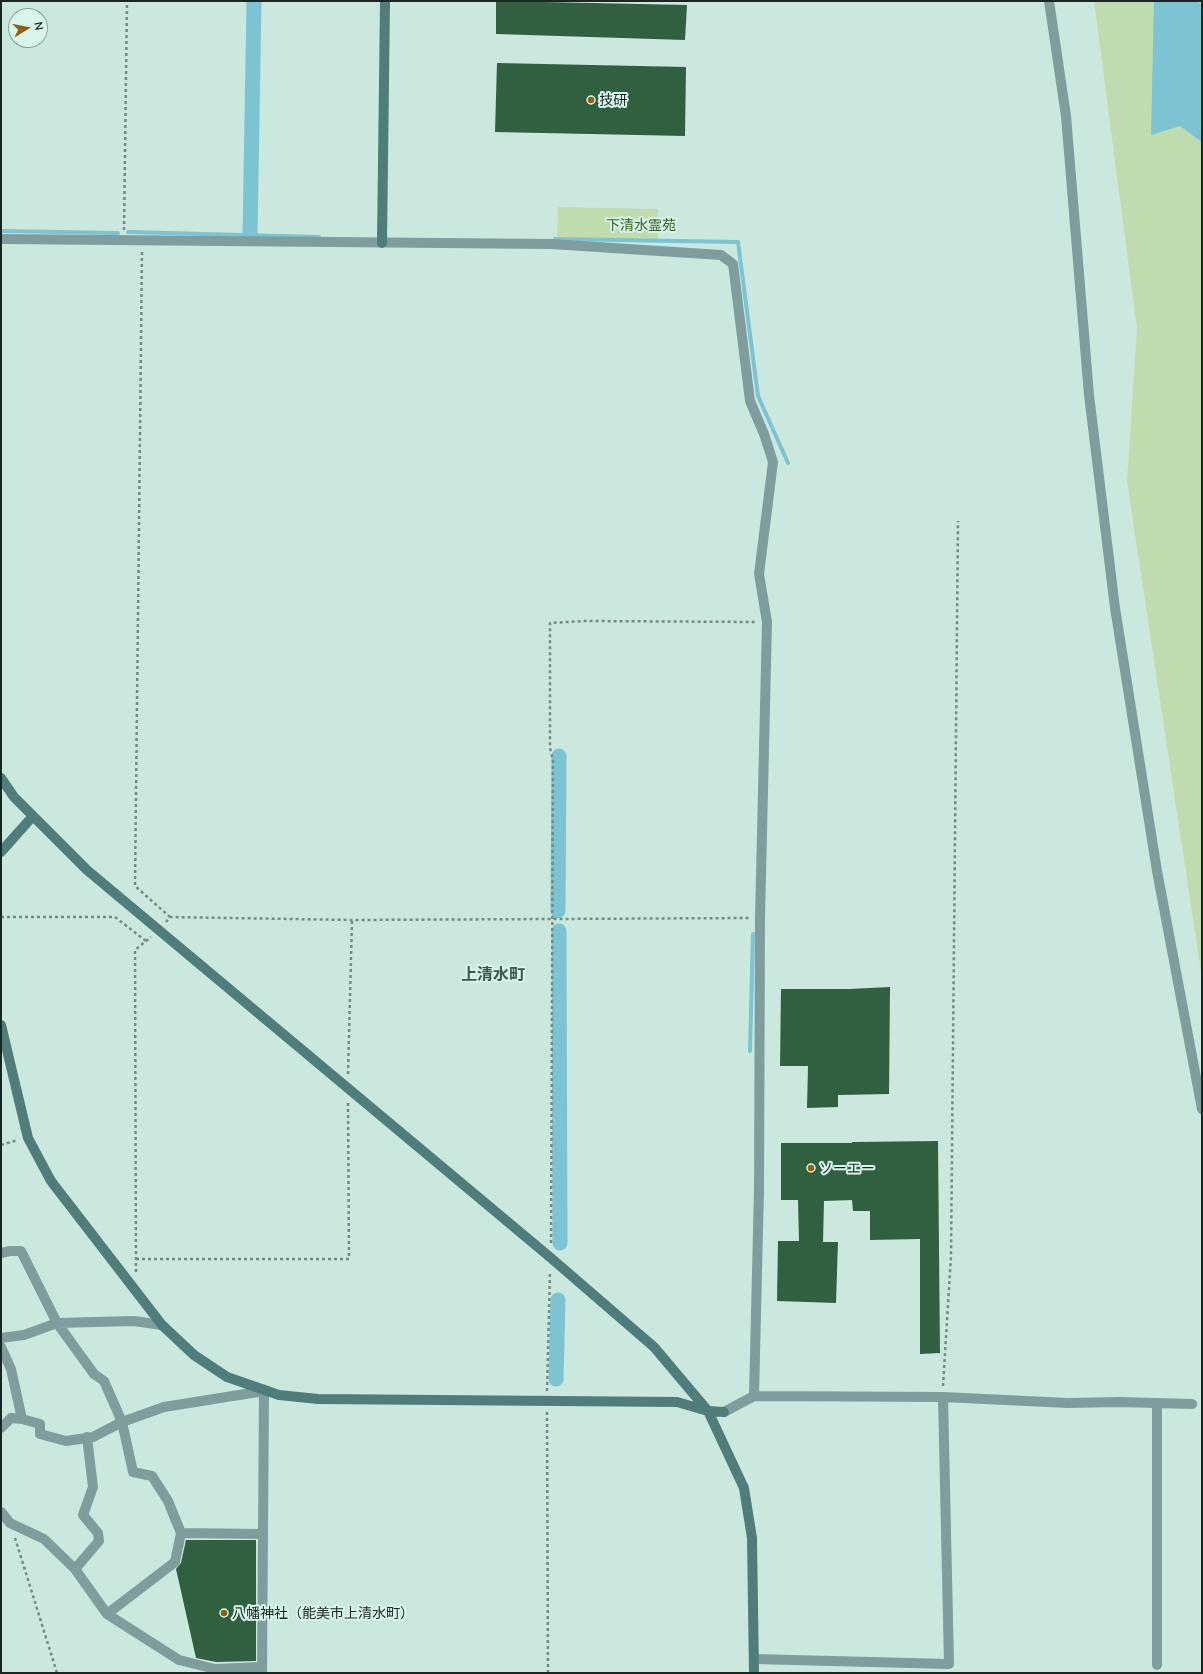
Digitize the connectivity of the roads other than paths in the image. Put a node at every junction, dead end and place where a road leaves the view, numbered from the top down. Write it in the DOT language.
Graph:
graph roads {
  1 [pos="385,1"];
  2 [pos="1049,1"];
  3 [pos="1,239"];
  4 [pos="382,243"];
  5 [pos="1,778"];
  6 [pos="33,816"];
  7 [pos="1,852"];
  8 [pos="1,1025"];
  9 [pos="1202,1109"];
  10 [pos="1,1253"];
  11 [pos="57,1323"];
  12 [pos="162,1325"];
  13 [pos="1,1338"];
  14 [pos="1,1347"];
  15 [pos="264,1391"];
  16 [pos="754,1396"];
  17 [pos="943,1397"];
  18 [pos="1157,1404"];
  19 [pos="1192,1404"];
  20 [pos="708,1411"];
  21 [pos="22,1419"];
  22 [pos="122,1422"];
  23 [pos="1,1428"];
  24 [pos="87,1437"];
  25 [pos="1,1512"];
  26 [pos="181,1533"];
  27 [pos="263,1534"];
  28 [pos="75,1569"];
  29 [pos="107,1614"];
  30 [pos="754,1658"];
  31 [pos="1158,1664"];
  32 [pos="262,1670"];
  33 [pos="754,1673"];
  1 -- 4 [label="street"];
  2 -- 9 [label="street"];
  3 -- 4 [label="street"];
  4 -- 16 [label="street"];
  5 -- 6 [label="street"];
  6 -- 7 [label="street"];
  6 -- 20 [label="street"];
  8 -- 12 [label="street"];
  10 -- 11 [label="street"];
  11 -- 12 [label="street"];
  11 -- 13 [label="street"];
  11 -- 22 [label="street"];
  12 -- 15 [label="street"];
  14 -- 21 [label="street"];
  15 -- 20 [label="street"];
  15 -- 22 [label="street"];
  15 -- 27 [label="street"];
  16 -- 17 [label="street"];
  16 -- 20 [label="street"];
  17 -- 18 [label="street"];
  17 -- 30 [label="street"];
  18 -- 19 [label="street"];
  18 -- 31 [label="street"];
  20 -- 30 [label="street"];
  21 -- 23 [label="street"];
  21 -- 24 [label="street"];
  22 -- 24 [label="street"];
  22 -- 26 [label="street"];
  24 -- 28 [label="street"];
  25 -- 28 [label="street"];
  26 -- 27 [label="street"];
  26 -- 29 [label="street"];
  27 -- 32 [label="street"];
  28 -- 29 [label="street"];
  29 -- 32 [label="street"];
  30 -- 33 [label="street"];
}
